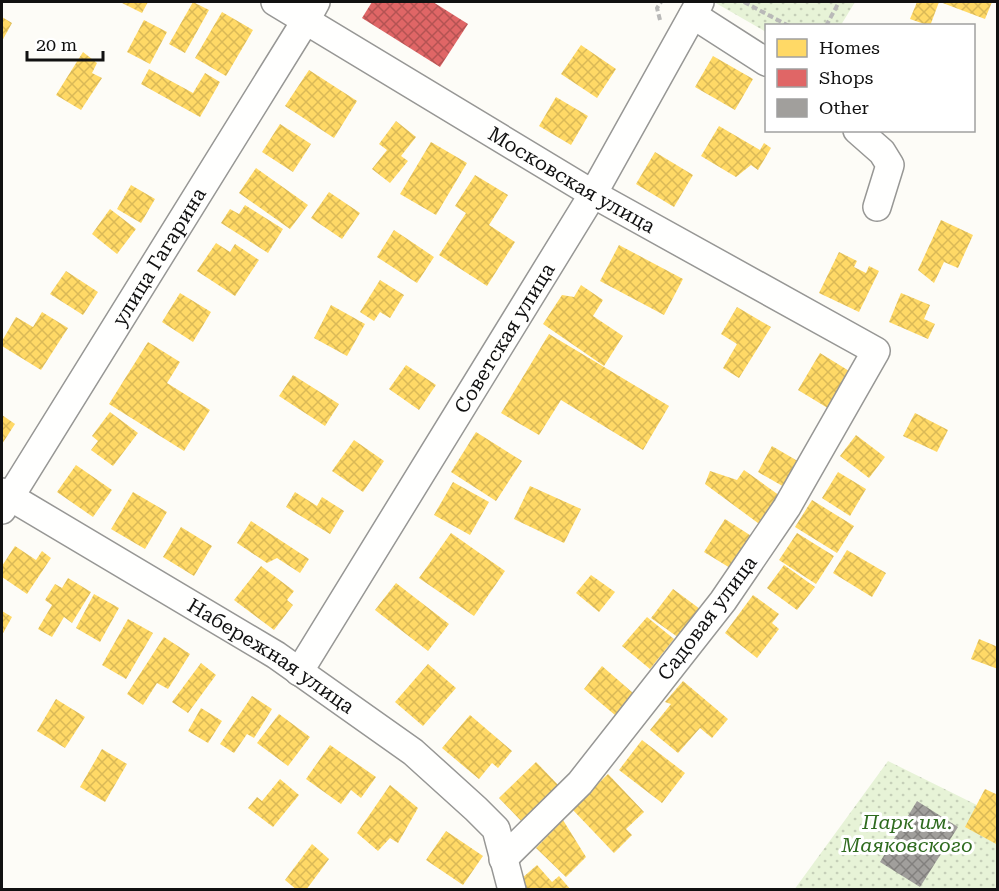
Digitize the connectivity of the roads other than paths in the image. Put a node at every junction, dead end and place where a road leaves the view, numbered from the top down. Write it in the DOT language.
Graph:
graph roads {
  1 [pos="275,2"];
  2 [pos="697,8"];
  3 [pos="311,11"];
  4 [pos="765,61"];
  5 [pos="859,132"];
  6 [pos="593,194"];
  7 [pos="878,207"];
  8 [pos="876,351"];
  9 [pos="4,500"];
  10 [pos="299,672"];
  11 [pos="503,859"];
  12 [pos="512,890"];
  1 -- 3 [label="street, Московская улица"];
  2 -- 4 [label="street"];
  2 -- 6 [label="street, Советская улица"];
  3 -- 6 [label="street, Московская улица"];
  3 -- 9 [label="street, улица Гагарина"];
  5 -- 7 [label="street"];
  6 -- 8 [label="street, Московская улица"];
  6 -- 10 [label="street, Советская улица"];
  8 -- 11 [label="street, Садовая улица"];
  9 -- 10 [label="street, Набережная улица"];
  10 -- 11 [label="street, Набережная улица"];
  11 -- 12 [label="street, Набережная улица"];
}
